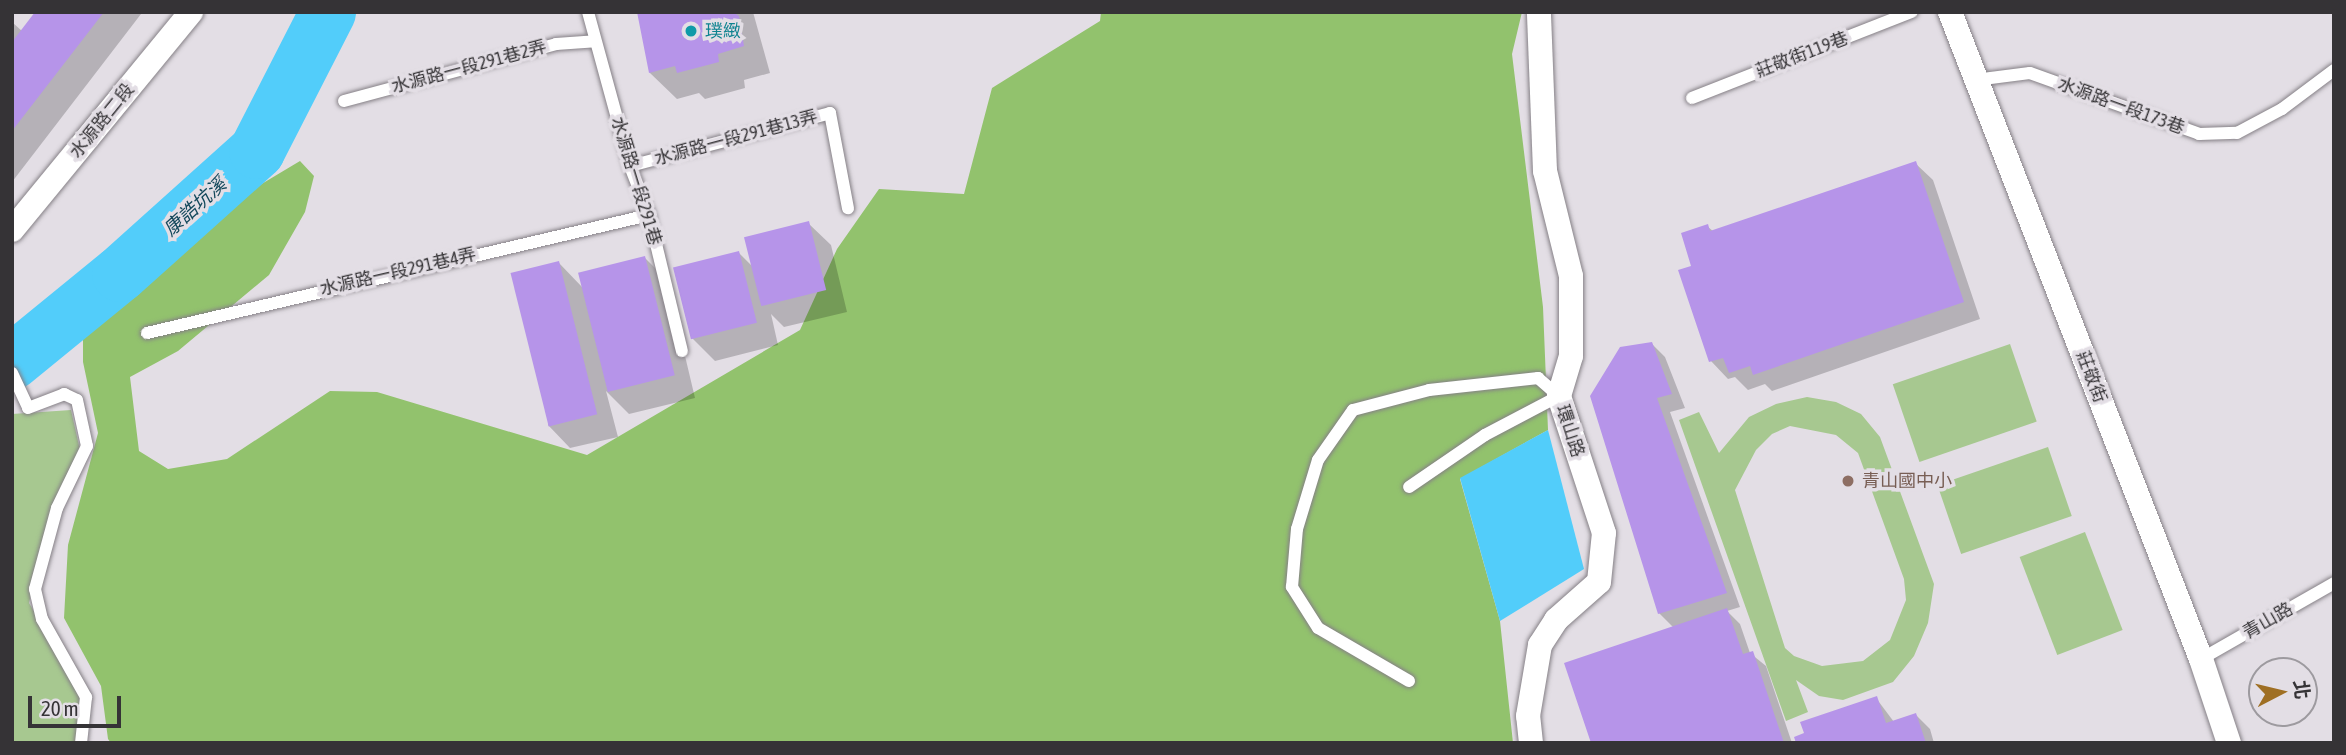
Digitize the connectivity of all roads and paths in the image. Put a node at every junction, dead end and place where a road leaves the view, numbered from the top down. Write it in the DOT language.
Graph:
graph roads {
  1 [pos="191,12"];
  2 [pos="588,12"];
  3 [pos="1539,12"];
  4 [pos="1912,12"];
  5 [pos="1950,12"];
  6 [pos="595,41"];
  7 [pos="2334,70"];
  8 [pos="1975,80"];
  9 [pos="1692,98"];
  10 [pos="344,101"];
  11 [pos="630,166"];
  12 [pos="848,208"];
  13 [pos="649,215"];
  14 [pos="12,230"];
  15 [pos="147,333"];
  16 [pos="682,351"];
  17 [pos="12,373"];
  18 [pos="1559,397"];
  19 [pos="1409,486"];
  20 [pos="2334,583"];
  21 [pos="2201,659"];
  22 [pos="1409,681"];
  23 [pos="81,743"];
  24 [pos="1531,743"];
  25 [pos="2229,743"];
  1 -- 14 [label="street, 水源路二段"];
  2 -- 6 [label="lane, 水源路一段291巷"];
  3 -- 18 [label="street, 環山路"];
  4 -- 9 [label="lane, 莊敬街119巷"];
  5 -- 8 [label="street, 莊敬街"];
  6 -- 10 [label="lane, 水源路一段291巷2弄"];
  6 -- 11 [label="lane, 水源路一段291巷"];
  7 -- 8 [label="lane, 水源路一段173巷"];
  8 -- 21 [label="street, 莊敬街"];
  11 -- 12 [label="lane, 水源路一段291巷13弄"];
  11 -- 13 [label="lane, 水源路一段291巷"];
  13 -- 15 [label="lane, 水源路一段291巷4弄"];
  13 -- 16 [label="lane, 水源路一段291巷"];
  17 -- 23 [label="lane"];
  18 -- 19 [label="lane"];
  18 -- 22 [label="lane"];
  18 -- 24 [label="street, 環山路"];
  20 -- 21 [label="lane, 青山路"];
  21 -- 25 [label="street, 莊敬街"];
}
